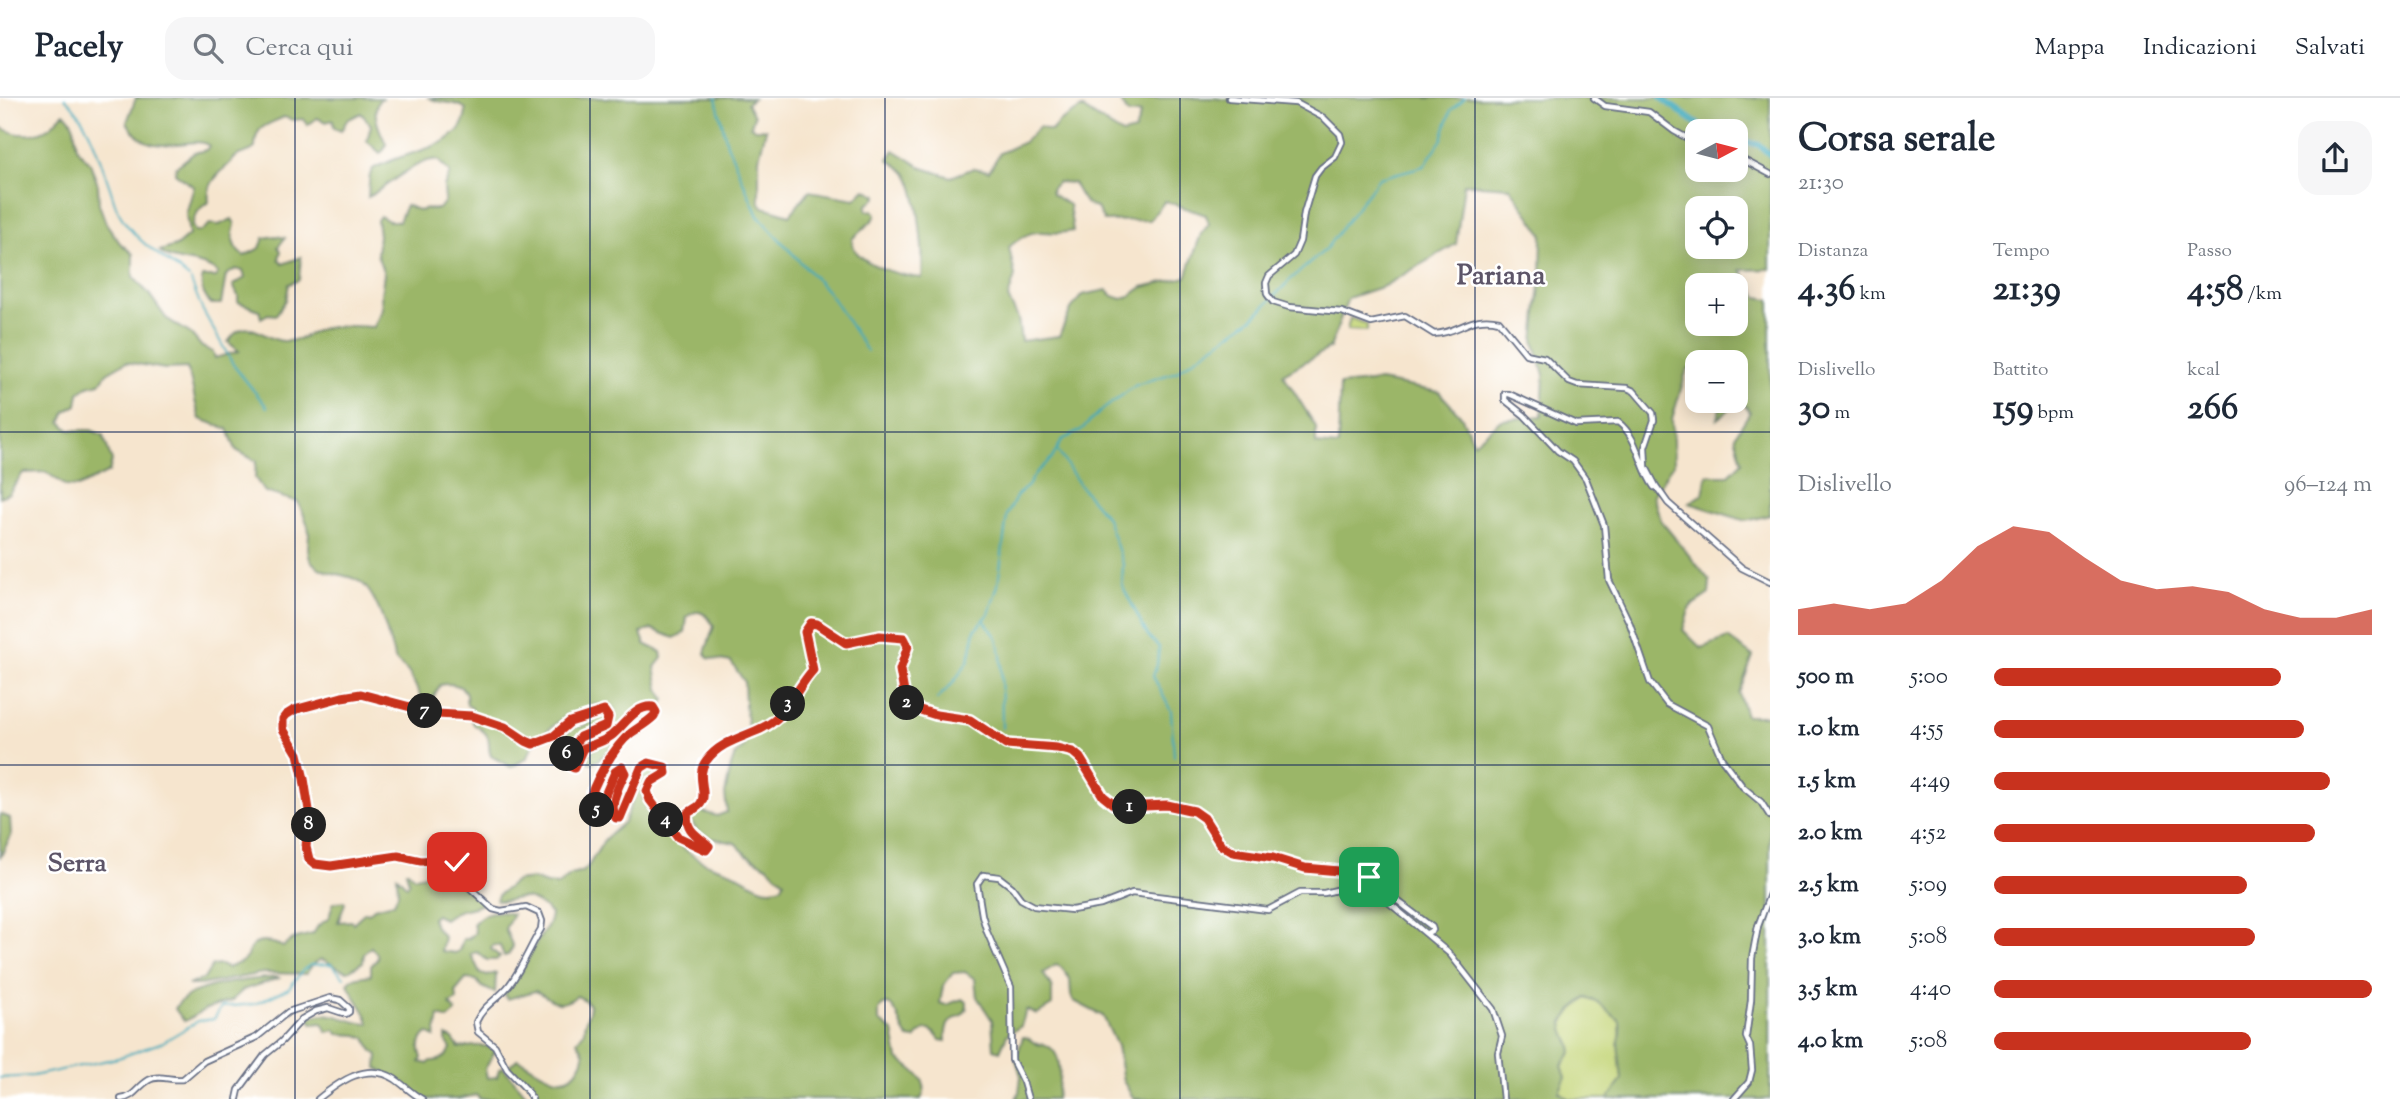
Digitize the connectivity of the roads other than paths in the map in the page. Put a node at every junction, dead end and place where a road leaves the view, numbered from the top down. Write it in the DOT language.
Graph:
graph roads {
  1 [pos="1229,98"];
  2 [pos="1594,98"];
  3 [pos="1685,137"];
  4 [pos="1748,162"];
  5 [pos="1770,174"];
  6 [pos="1668,503"];
  7 [pos="1770,582"];
  8 [pos="1770,816"];
  9 [pos="1770,894"];
  10 [pos="1427,933"];
  11 [pos="121,1099"];
  12 [pos="237,1099"];
  13 [pos="318,1099"];
  14 [pos="422,1099"];
  15 [pos="533,1099"];
  16 [pos="1028,1099"];
  17 [pos="1503,1099"];
  18 [pos="1734,1099"];
  1 -- 6 [label="street"];
  2 -- 3 [label="street"];
  4 -- 5 [label="street"];
  6 -- 7 [label="street"];
  6 -- 8 [label="street"];
  9 -- 18 [label="street"];
  10 -- 15 [label="street"];
  10 -- 16 [label="street"];
  10 -- 17 [label="street"];
  11 -- 12 [label="street"];
  13 -- 14 [label="street"];
}
